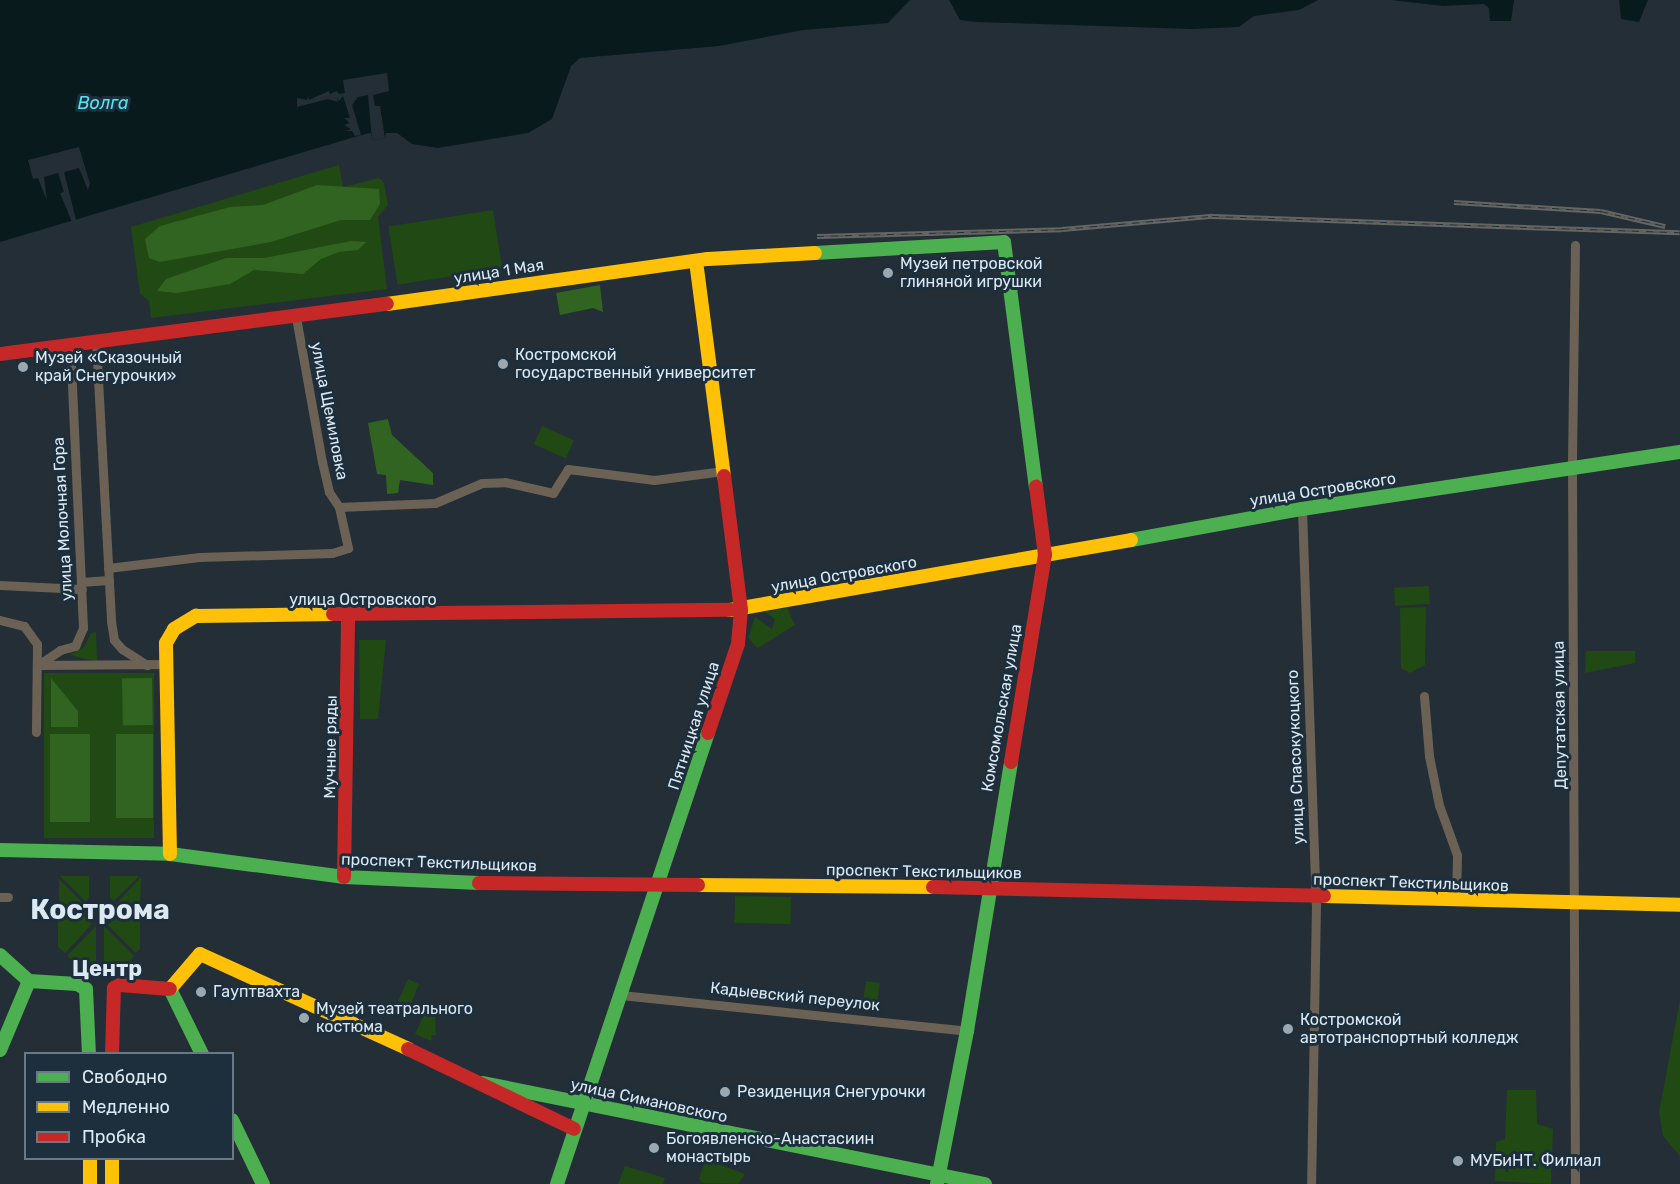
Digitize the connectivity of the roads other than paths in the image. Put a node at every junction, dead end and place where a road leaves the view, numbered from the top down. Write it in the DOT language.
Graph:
graph roads {
  1 [pos="1004,242"];
  2 [pos="1575,245"];
  3 [pos="696,261"];
  4 [pos="297,317"];
  5 [pos="96,342"];
  6 [pos="70,345"];
  7 [pos="0,354"];
  8 [pos="1680,452"];
  9 [pos="1572,467"];
  10 [pos="723,471"];
  11 [pos="339,507"];
  12 [pos="1302,509"];
  13 [pos="1045,555"];
  14 [pos="108,568"];
  15 [pos="109,580"];
  16 [pos="0,585"];
  17 [pos="81,585"];
  18 [pos="741,610"];
  19 [pos="348,616"];
  20 [pos="0,620"];
  21 [pos="165,664"];
  22 [pos="38,665"];
  23 [pos="147,665"];
  24 [pos="1424,696"];
  25 [pos="36,732"];
  26 [pos="0,850"];
  27 [pos="170,854"];
  28 [pos="344,877"];
  29 [pos="659,885"];
  30 [pos="988,888"];
  31 [pos="1315,896"];
  32 [pos="1456,901"];
  33 [pos="1576,904"];
  34 [pos="1680,905"];
  35 [pos="1,955"];
  36 [pos="28,981"];
  37 [pos="170,989"];
  38 [pos="621,995"];
  39 [pos="967,1031"];
  40 [pos="0,1050"];
  41 [pos="89,1052"];
  42 [pos="112,1052"];
  43 [pos="202,1052"];
  44 [pos="483,1083"];
  45 [pos="583,1104"];
  46 [pos="234,1124"];
  47 [pos="574,1128"];
  48 [pos="90,1160"];
  49 [pos="112,1160"];
  50 [pos="938,1182"];
  51 [pos="90,1184"];
  52 [pos="112,1184"];
  53 [pos="262,1184"];
  54 [pos="557,1184"];
  55 [pos="985,1184"];
  56 [pos="1311,1184"];
  57 [pos="1575,1184"];
  1 -- 3 [label="street, улица 1 Мая"];
  1 -- 13 [label="street, Комсомольская улица"];
  2 -- 9 [label="street, Депутатская улица"];
  3 -- 4 [label="street, улица 1 Мая"];
  3 -- 10 [label="street, Пятницкая улица"];
  4 -- 5 [label="street, улица 1 Мая"];
  4 -- 11 [label="street, улица Щемиловка"];
  5 -- 6 [label="street, улица 1 Мая"];
  5 -- 14 [label="street"];
  6 -- 7 [label="street, улица 1 Мая"];
  6 -- 17 [label="street, улица Молочная Гора"];
  8 -- 9 [label="street, улица Островского"];
  9 -- 12 [label="street, улица Островского"];
  9 -- 33 [label="street, Депутатская улица"];
  10 -- 11 [label="street"];
  10 -- 18 [label="street, Пятницкая улица"];
  11 -- 14 [label="street, улица Щемиловка"];
  12 -- 13 [label="street, улица Островского"];
  12 -- 31 [label="street, улица Спасокукоцкого"];
  13 -- 18 [label="street, улица Островского"];
  13 -- 30 [label="street, Комсомольская улица"];
  14 -- 15 [label="street"];
  15 -- 17 [label="street"];
  15 -- 23 [label="street"];
  16 -- 17 [label="street"];
  17 -- 22 [label="street, улица Молочная Гора"];
  18 -- 19 [label="street, улица Островского"];
  18 -- 29 [label="street, Пятницкая улица"];
  19 -- 21 [label="street, улица Островского"];
  19 -- 28 [label="street, Мучные ряды"];
  20 -- 22 [label="street"];
  21 -- 23 [label="street"];
  21 -- 27 [label="street"];
  22 -- 23 [label="street"];
  22 -- 25 [label="street"];
  24 -- 32 [label="street"];
  26 -- 27 [label="street, проспект Текстильщиков"];
  27 -- 28 [label="street, проспект Текстильщиков"];
  28 -- 29 [label="street, проспект Текстильщиков"];
  29 -- 30 [label="street, проспект Текстильщиков"];
  29 -- 38 [label="street, Пятницкая улица"];
  30 -- 31 [label="street, проспект Текстильщиков"];
  30 -- 39 [label="street, Комсомольская улица"];
  31 -- 32 [label="street, проспект Текстильщиков"];
  31 -- 56 [label="street, улица Спасокукоцкого"];
  32 -- 33 [label="street, проспект Текстильщиков"];
  33 -- 34 [label="street, проспект Текстильщиков"];
  33 -- 57 [label="street, Депутатская улица"];
  35 -- 36 [label="street"];
  36 -- 40 [label="street"];
  36 -- 41 [label="street"];
  37 -- 42 [label="street"];
  37 -- 43 [label="street"];
  37 -- 44 [label="street, улица Симановского"];
  38 -- 39 [label="street, Кадыевский переулок"];
  38 -- 45 [label="street, Пятницкая улица"];
  39 -- 50 [label="street, Комсомольская улица"];
  44 -- 45 [label="street, улица Симановского"];
  44 -- 47 [label="street, улица Симановского"];
  45 -- 47 [label="street, Пятницкая улица"];
  45 -- 50 [label="street, улица Симановского"];
  46 -- 53 [label="street"];
  47 -- 54 [label="street, Пятницкая улица"];
  48 -- 51 [label="street"];
  49 -- 52 [label="street"];
  50 -- 55 [label="street, улица Симановского"];
}
